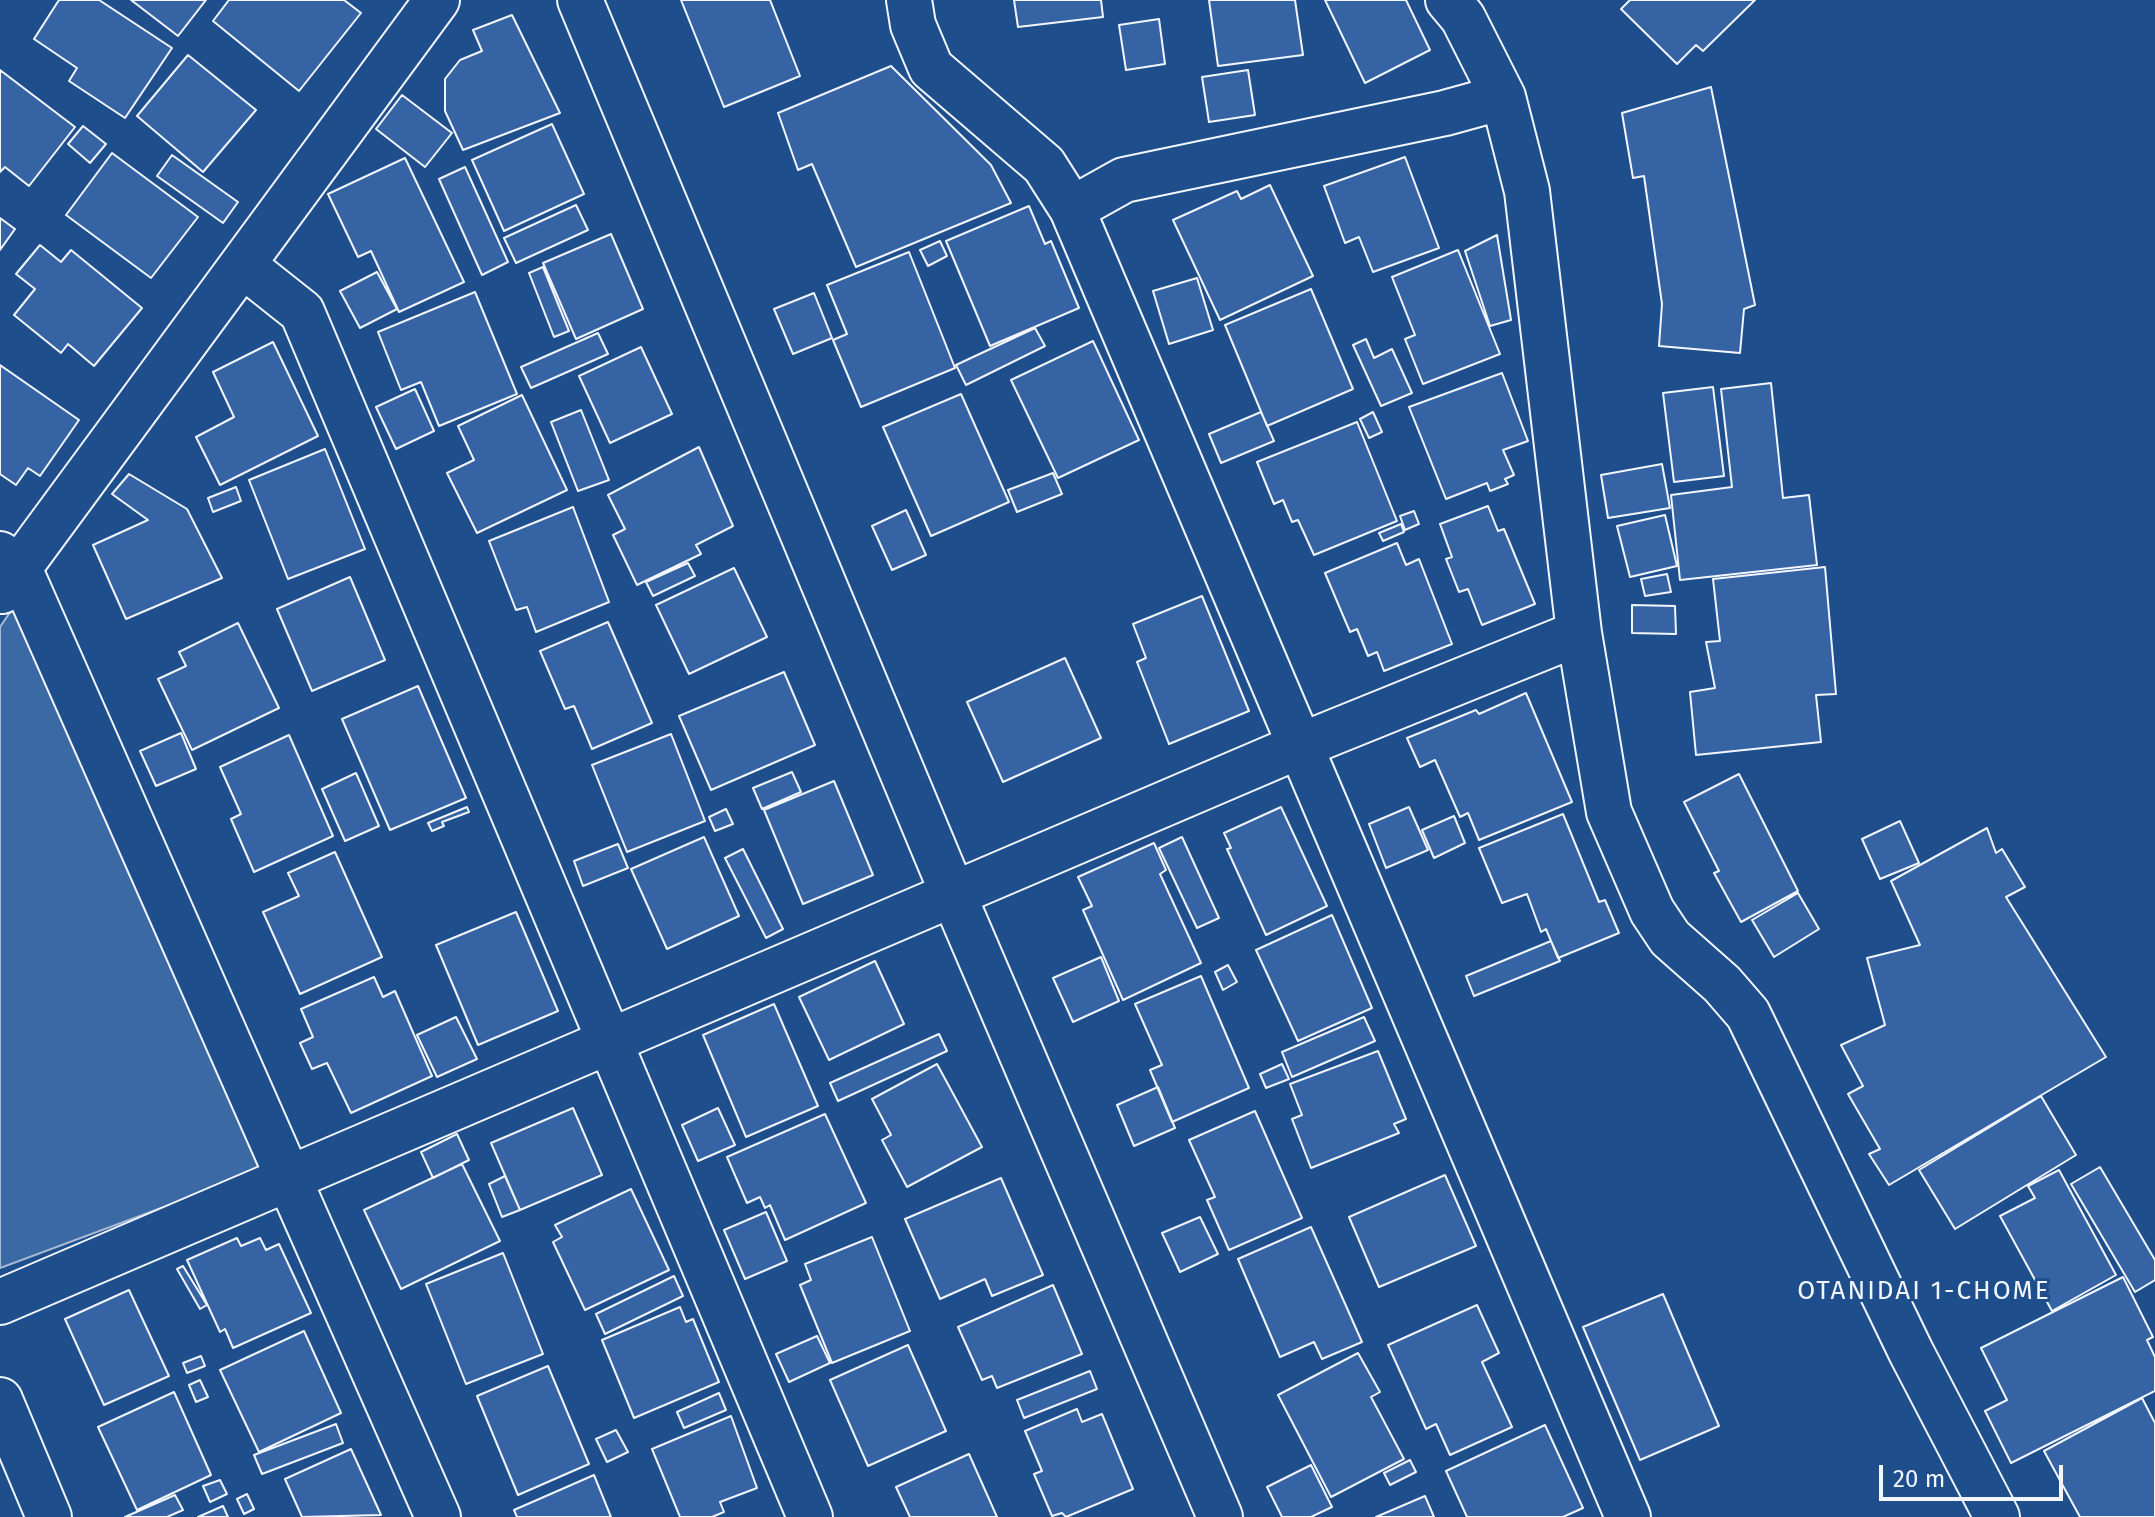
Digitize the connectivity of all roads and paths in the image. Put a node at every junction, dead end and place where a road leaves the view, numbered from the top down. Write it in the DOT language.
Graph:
graph roads {
  1 [pos="437,0"];
  2 [pos="580,0"];
  3 [pos="909,0"];
  4 [pos="1448,0"];
  5 [pos="1503,97"];
  6 [pos="1072,209"];
  7 [pos="244,266"];
  8 [pos="6,572"];
  9 [pos="1579,633"];
  10 [pos="1302,745"];
  11 [pos="953,894"];
  12 [pos="608,1043"];
  13 [pos="286,1178"];
  14 [pos="0,1302"];
  15 [pos="0,1400"];
  16 [pos="49,1517"];
  17 [pos="438,1517"];
  18 [pos="810,1517"];
  19 [pos="1220,1517"];
  20 [pos="1628,1517"];
  21 [pos="1997,1517"];
  1 -- 7 [label="street"];
  2 -- 11 [label="street"];
  3 -- 6 [label="street"];
  4 -- 5 [label="street"];
  5 -- 6 [label="street"];
  5 -- 9 [label="street"];
  6 -- 10 [label="street"];
  7 -- 8 [label="street"];
  7 -- 12 [label="street"];
  8 -- 13 [label="street"];
  9 -- 10 [label="street"];
  9 -- 21 [label="street"];
  10 -- 11 [label="street"];
  10 -- 20 [label="street"];
  11 -- 12 [label="street"];
  11 -- 19 [label="street"];
  12 -- 13 [label="street"];
  12 -- 18 [label="street"];
  13 -- 14 [label="street"];
  13 -- 17 [label="street"];
  15 -- 16 [label="street"];
}
